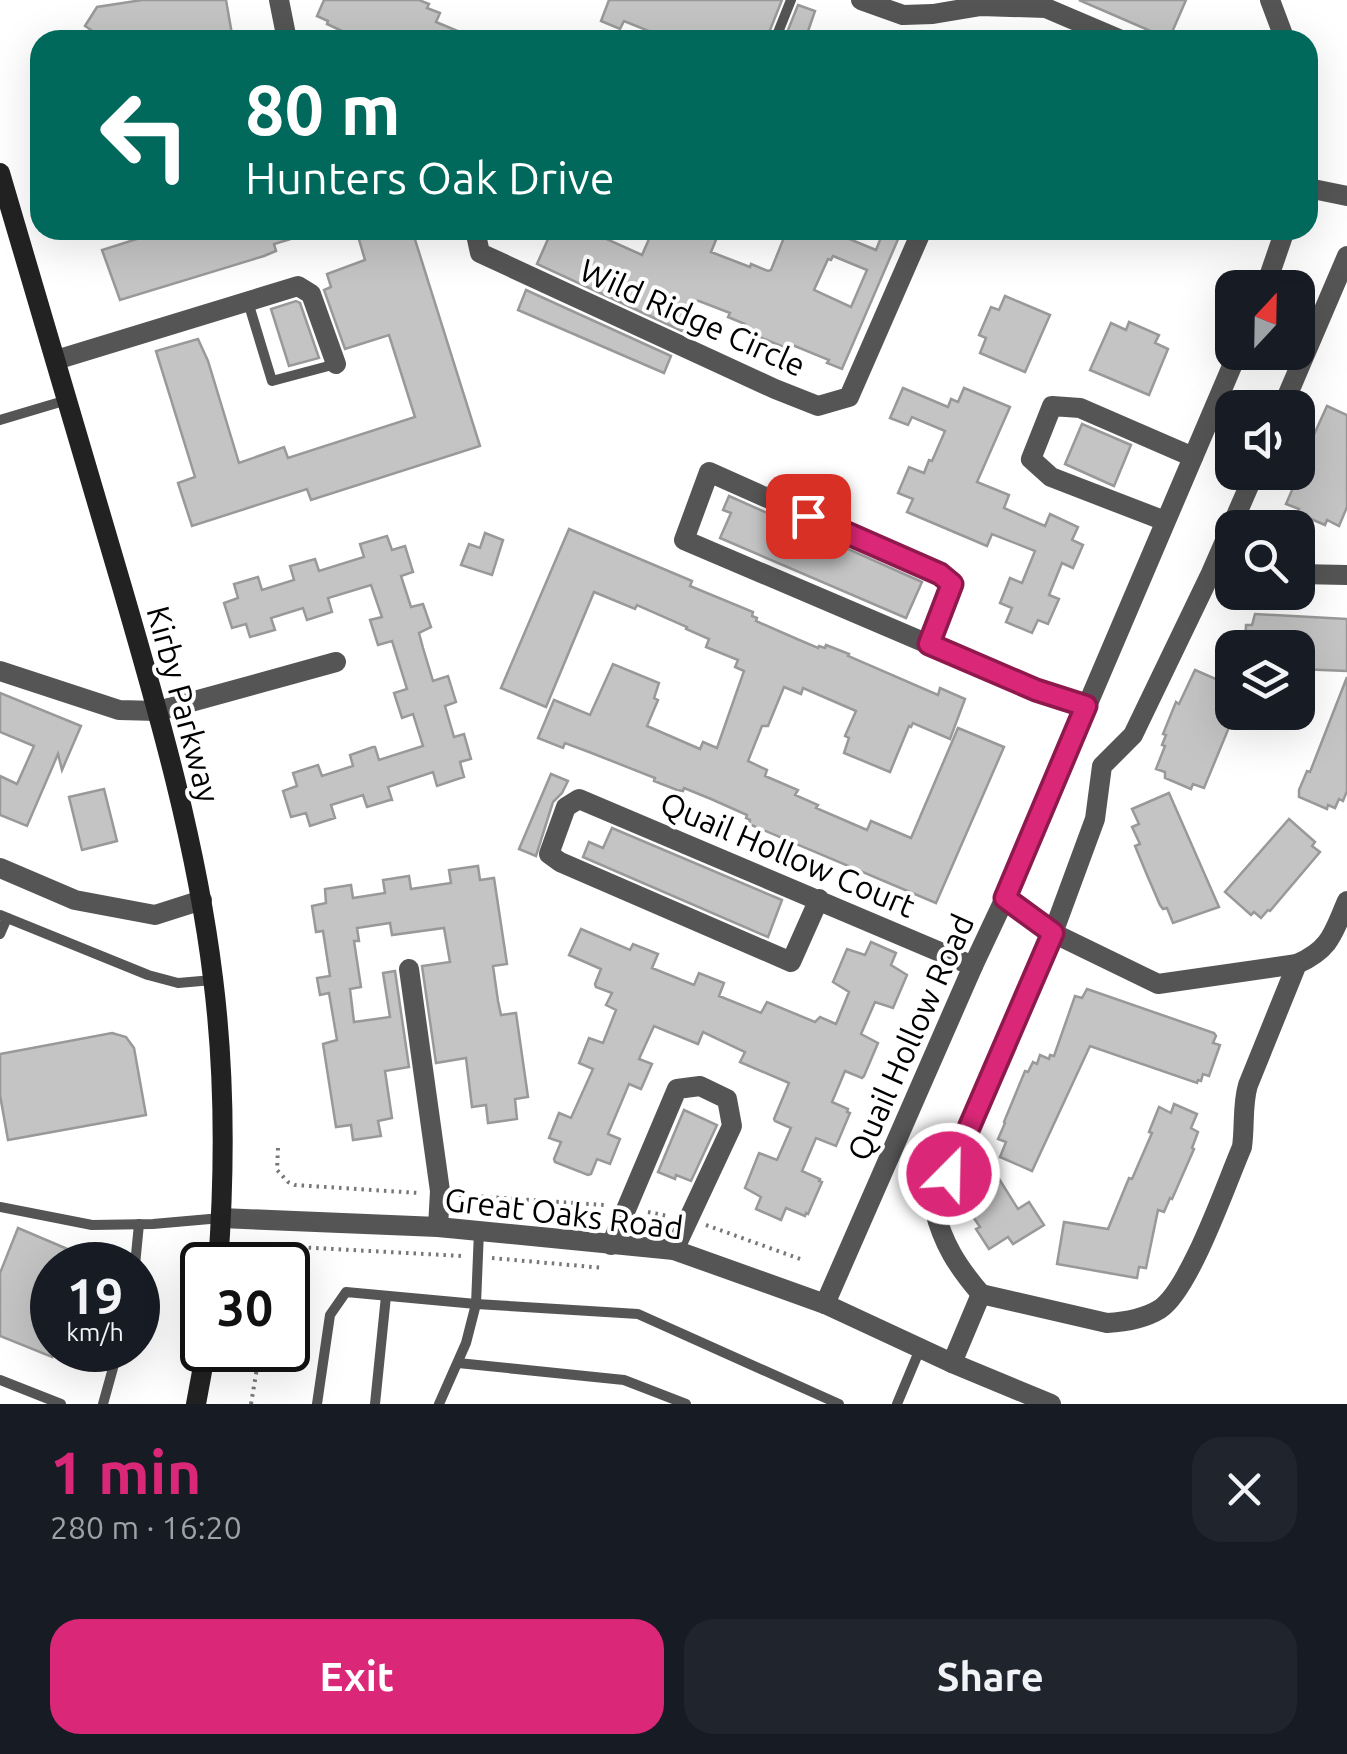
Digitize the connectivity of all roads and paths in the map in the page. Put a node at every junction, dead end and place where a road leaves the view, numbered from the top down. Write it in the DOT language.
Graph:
graph roads {
  1 [pos="280,0"];
  2 [pos="792,0"];
  3 [pos="862,0"];
  4 [pos="1270,0"];
  5 [pos="285,30"];
  6 [pos="779,30"];
  7 [pos="1098,30"];
  8 [pos="1280,30"];
  9 [pos="0,173"];
  10 [pos="1318,190"];
  11 [pos="1347,196"];
  12 [pos="477,240"];
  13 [pos="918,240"];
  14 [pos="1282,240"];
  15 [pos="1347,256"];
  16 [pos="1271,270"];
  17 [pos="247,300"];
  18 [pos="56,360"];
  19 [pos="336,364"];
  20 [pos="1230,370"];
  21 [pos="1290,390"];
  22 [pos="68,400"];
  23 [pos="0,420"];
  24 [pos="1193,457"];
  25 [pos="1165,521"];
  26 [pos="1315,574"];
  27 [pos="1347,575"];
  28 [pos="1215,587"];
  29 [pos="929,644"];
  30 [pos="336,662"];
  31 [pos="0,671"];
  32 [pos="1086,706"];
  33 [pos="158,711"];
  34 [pos="0,868"];
  35 [pos="1005,898"];
  36 [pos="819,899"];
  37 [pos="202,900"];
  38 [pos="1347,901"];
  39 [pos="3,917"];
  40 [pos="1053,933"];
  41 [pos="0,934"];
  42 [pos="1297,964"];
  43 [pos="973,966"];
  44 [pos="410,969"];
  45 [pos="214,980"];
  46 [pos="278,1148"];
  47 [pos="440,1194"];
  48 [pos="0,1207"];
  49 [pos="626,1209"];
  50 [pos="221,1218"];
  51 [pos="688,1220"];
  52 [pos="138,1224"];
  53 [pos="438,1227"];
  54 [pos="479,1230"];
  55 [pos="137,1242"];
  56 [pos="219,1242"];
  57 [pos="611,1244"];
  58 [pos="310,1248"];
  59 [pos="674,1250"];
  60 [pos="478,1256"];
  61 [pos="803,1260"];
  62 [pos="604,1268"];
  63 [pos="981,1294"];
  64 [pos="386,1296"];
  65 [pos="476,1304"];
  66 [pos="826,1304"];
  67 [pos="921,1348"];
  68 [pos="952,1362"];
  69 [pos="458,1363"];
  70 [pos="112,1372"];
  71 [pos="202,1372"];
  72 [pos="256,1372"];
  73 [pos="0,1380"];
  74 [pos="61,1404"];
  75 [pos="103,1404"];
  76 [pos="196,1404"];
  77 [pos="251,1404"];
  78 [pos="317,1404"];
  79 [pos="375,1404"];
  80 [pos="439,1404"];
  81 [pos="686,1404"];
  82 [pos="839,1404"];
  83 [pos="897,1404"];
  84 [pos="1051,1404"];
  1 -- 5 [label="street"];
  2 -- 6 [label="lane"];
  3 -- 7 [label="street"];
  4 -- 8 [label="street"];
  9 -- 18 [label="main road, Kirby Parkway"];
  10 -- 11 [label="street"];
  12 -- 13 [label="street, Wild Ridge Circle"];
  14 -- 16 [label="street"];
  15 -- 21 [label="street"];
  17 -- 18 [label="street"];
  17 -- 19 [label="street"];
  17 -- 19 [label="lane"];
  18 -- 22 [label="main road, Kirby Parkway"];
  20 -- 24 [label="street, Quail Hollow Road"];
  22 -- 23 [label="lane"];
  22 -- 33 [label="main road, Kirby Parkway"];
  24 -- 25 [label="street, Quail Hollow Road"];
  24 -- 25 [label="street"];
  25 -- 32 [label="street, Quail Hollow Road"];
  26 -- 27 [label="street"];
  28 -- 40 [label="street"];
  29 -- 29 [label="street"];
  29 -- 32 [label="street"];
  30 -- 33 [label="street"];
  31 -- 33 [label="street"];
  32 -- 35 [label="street, Quail Hollow Road"];
  33 -- 37 [label="main road, Kirby Parkway"];
  34 -- 37 [label="street"];
  35 -- 40 [label="street"];
  35 -- 43 [label="street, Quail Hollow Road"];
  36 -- 36 [label="street, Quail Hollow Court"];
  36 -- 43 [label="street, Quail Hollow Court"];
  37 -- 45 [label="main road, Kirby Parkway"];
  38 -- 42 [label="street"];
  39 -- 41 [label="lane"];
  39 -- 45 [label="lane"];
  40 -- 42 [label="street"];
  40 -- 63 [label="street"];
  42 -- 63 [label="street"];
  43 -- 66 [label="street, Quail Hollow Road"];
  44 -- 47 [label="street"];
  45 -- 50 [label="main road, Kirby Parkway"];
  46 -- 47 [label="path"];
  47 -- 49 [label="path"];
  47 -- 53 [label="street"];
  48 -- 52 [label="lane"];
  49 -- 51 [label="path"];
  49 -- 51 [label="street"];
  49 -- 57 [label="street"];
  50 -- 52 [label="lane"];
  50 -- 53 [label="street, Great Oaks Road"];
  50 -- 56 [label="main road, Kirby Parkway"];
  51 -- 59 [label="street"];
  51 -- 61 [label="path"];
  52 -- 55 [label="lane"];
  53 -- 54 [label="street, Great Oaks Road"];
  54 -- 57 [label="street, Great Oaks Road"];
  54 -- 60 [label="lane"];
  57 -- 59 [label="street, Great Oaks Road"];
  58 -- 60 [label="path"];
  59 -- 66 [label="street, Great Oaks Road"];
  60 -- 62 [label="path"];
  60 -- 65 [label="lane"];
  63 -- 68 [label="street"];
  64 -- 65 [label="lane"];
  64 -- 78 [label="lane"];
  64 -- 79 [label="lane"];
  65 -- 69 [label="lane"];
  65 -- 82 [label="lane"];
  66 -- 67 [label="street, Great Oaks Road"];
  67 -- 68 [label="street, Great Oaks Road"];
  67 -- 83 [label="lane"];
  68 -- 84 [label="street, Great Oaks Road"];
  69 -- 80 [label="lane"];
  69 -- 81 [label="lane"];
  70 -- 75 [label="lane"];
  71 -- 76 [label="main road"];
  72 -- 77 [label="path"];
  73 -- 74 [label="lane"];
}
